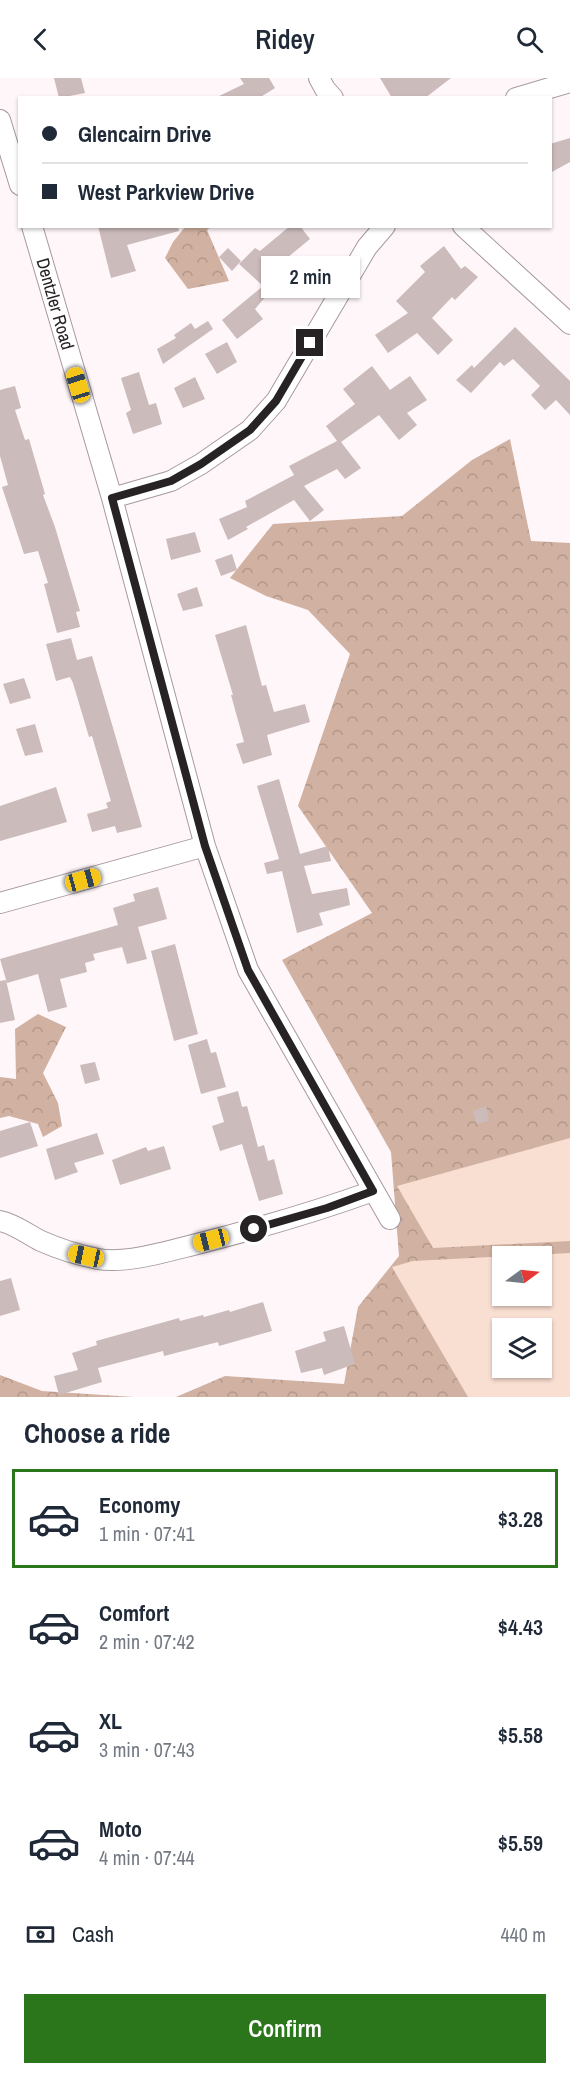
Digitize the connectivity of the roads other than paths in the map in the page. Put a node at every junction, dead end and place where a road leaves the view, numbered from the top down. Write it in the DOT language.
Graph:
graph roads {
  1 [pos="319,78"];
  2 [pos="570,82"];
  3 [pos="331,96"];
  4 [pos="523,96"];
  5 [pos="0,120"];
  6 [pos="18,178"];
  7 [pos="33,228"];
  8 [pos="383,228"];
  9 [pos="465,228"];
  10 [pos="570,324"];
  11 [pos="112,498"];
  12 [pos="205,846"];
  13 [pos="0,903"];
  14 [pos="373,1191"];
  15 [pos="390,1219"];
  16 [pos="0,1221"];
  1 -- 3 [label="street"];
  2 -- 4 [label="street"];
  5 -- 6 [label="street"];
  7 -- 11 [label="street, Dentzler Road"];
  8 -- 11 [label="street"];
  9 -- 10 [label="street"];
  11 -- 12 [label="street, Dentzler Road"];
  12 -- 13 [label="street"];
  12 -- 14 [label="street, Dentzler Road"];
  14 -- 15 [label="street, Dentzler Road"];
  14 -- 16 [label="street"];
}
